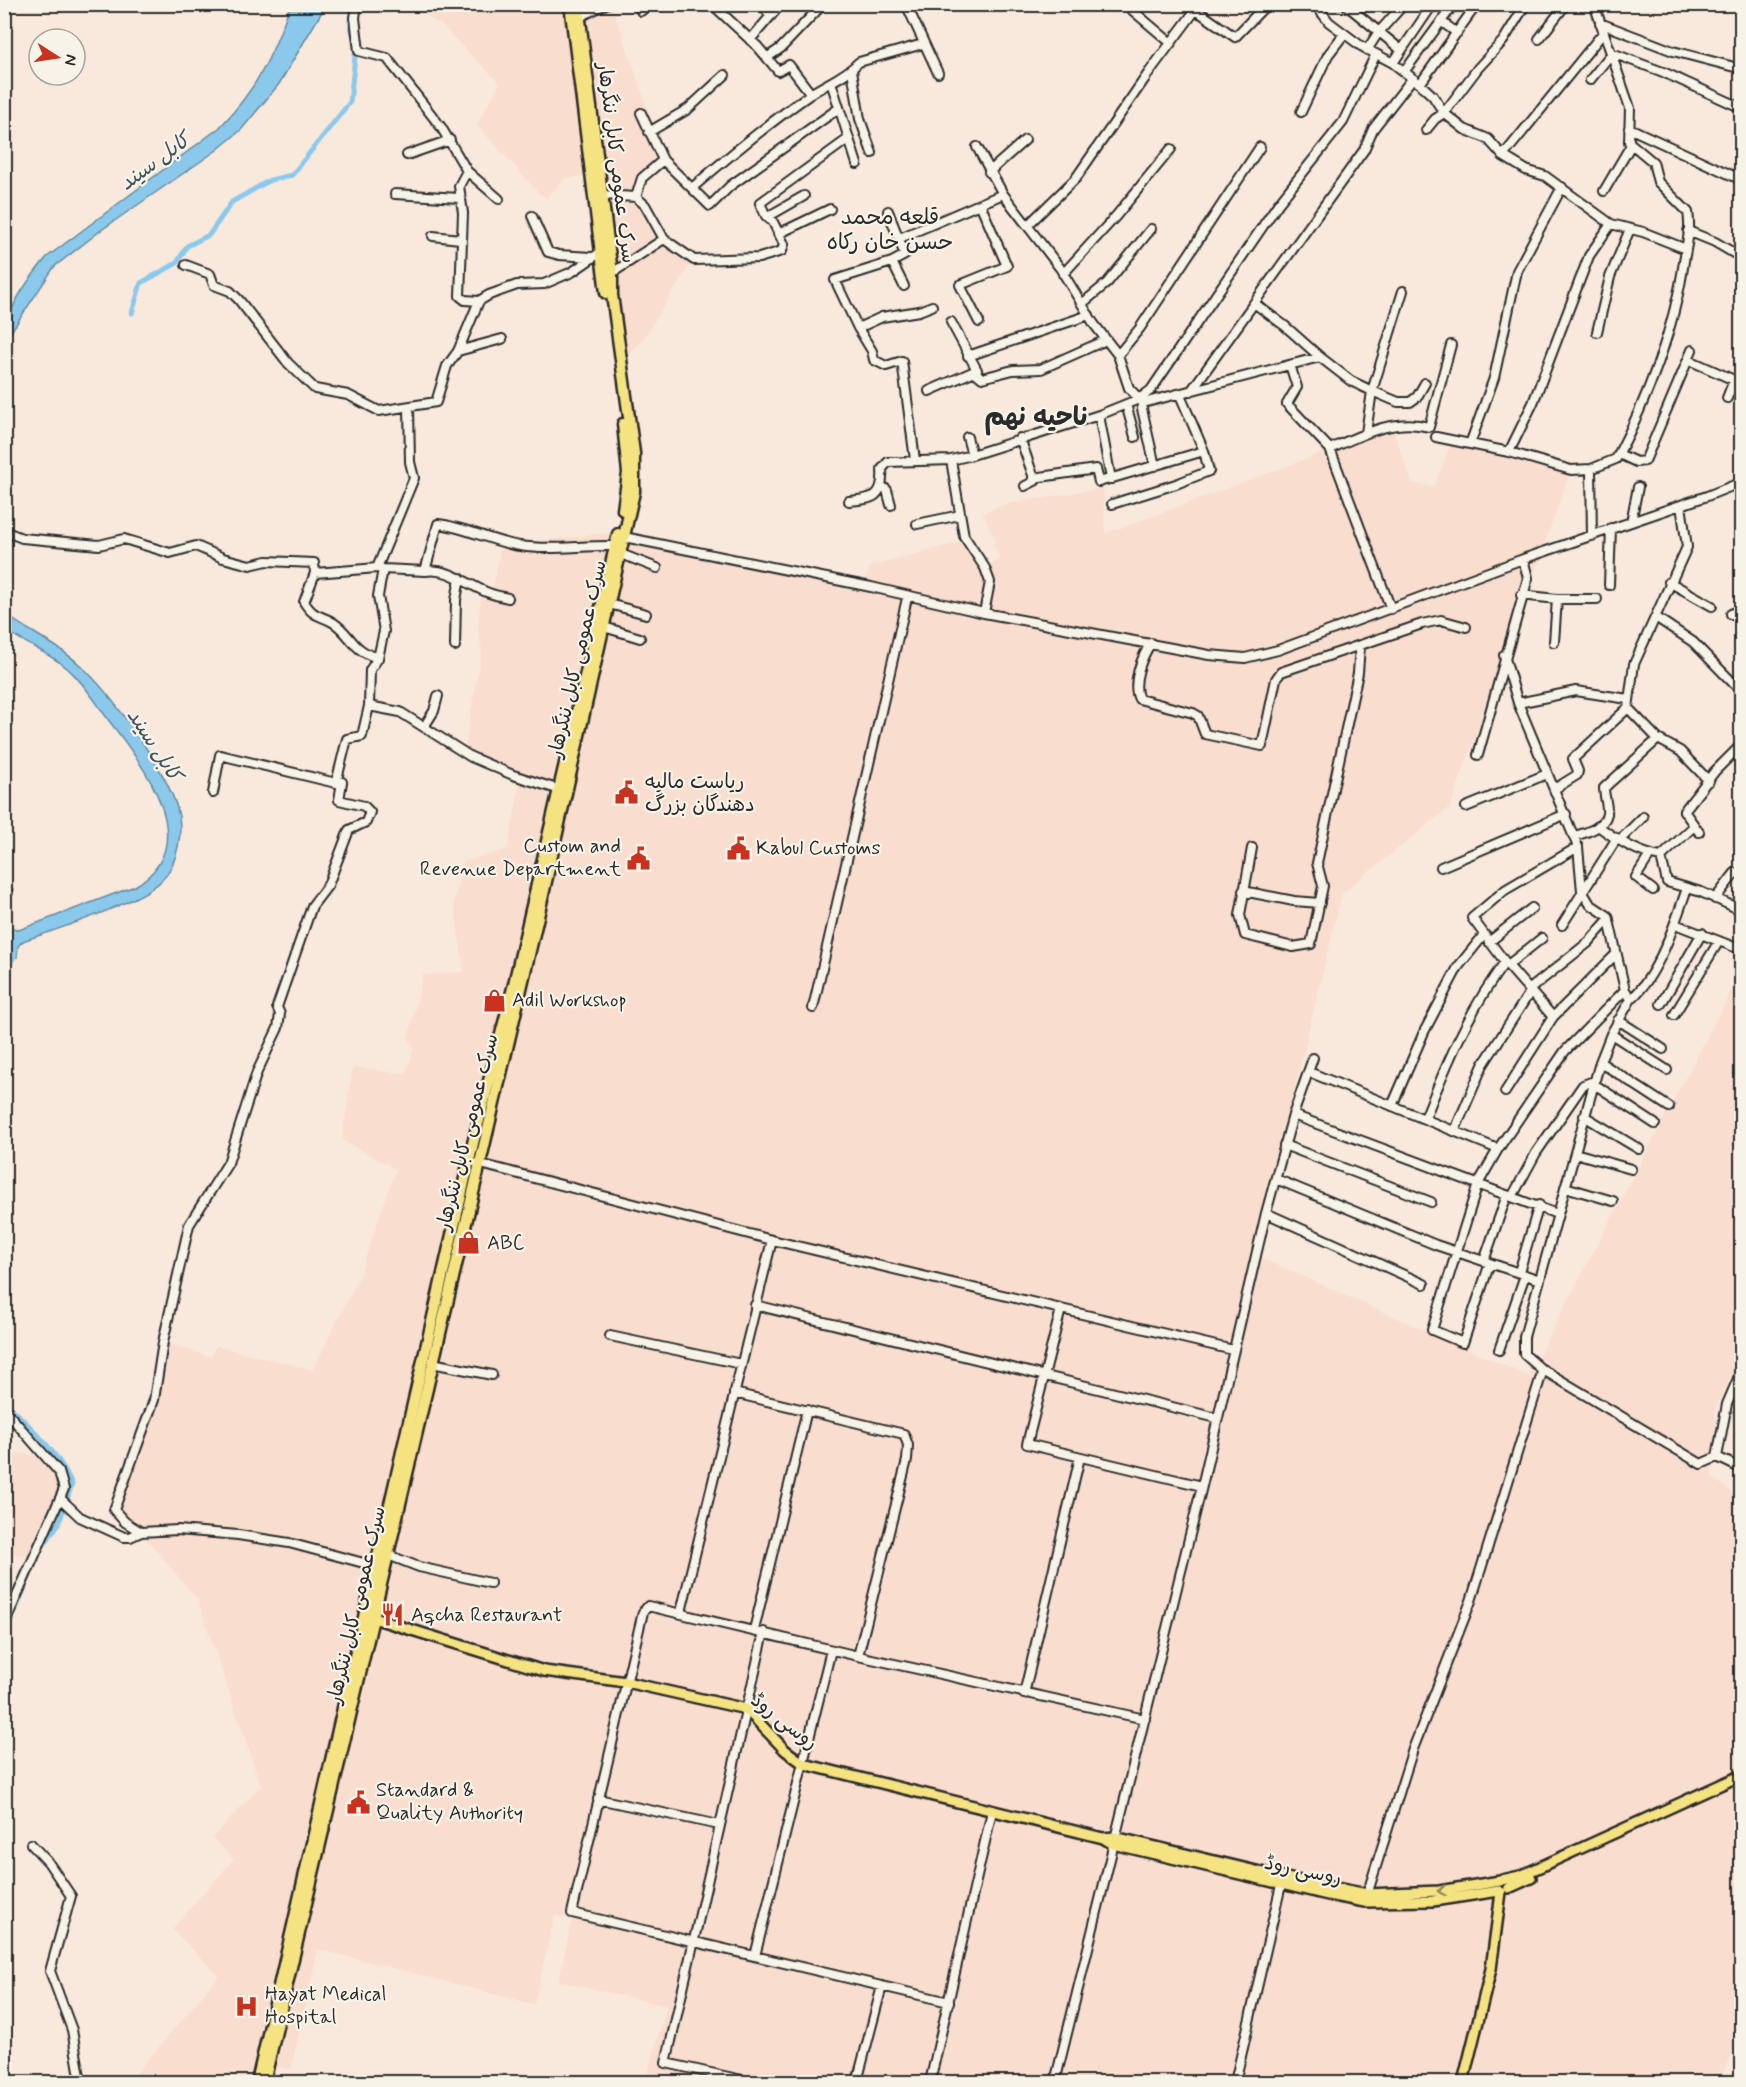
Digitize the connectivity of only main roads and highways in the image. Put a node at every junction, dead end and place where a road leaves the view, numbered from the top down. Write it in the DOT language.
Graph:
graph roads {
  1 [pos="570,4"];
  2 [pos="578,4"];
  3 [pos="619,543"];
  4 [pos="474,1162"];
  5 [pos="410,1438"];
  6 [pos="373,1618"];
  7 [pos="1742,1775"];
  8 [pos="1742,1781"];
  9 [pos="1114,1841"];
  10 [pos="1503,1887"];
  11 [pos="1366,1898"];
  12 [pos="289,1959"];
  13 [pos="268,2051"];
  14 [pos="257,2082"];
  15 [pos="264,2082"];
  16 [pos="1463,2082"];
  1 -- 3 [label="highway, سرک عمومی کابل ننگرهار"];
  2 -- 3 [label="highway, سرک عمومی کابل ننگرهار"];
  3 -- 4 [label="highway, سرک عمومی کابل ننگرهار"];
  3 -- 4 [label="highway, سرک عمومی کابل ننگرهار"];
  4 -- 5 [label="highway, سرک عمومی کابل ننگرهار"];
  4 -- 5 [label="highway, سرک عمومی کابل ننگرهار"];
  5 -- 6 [label="highway, سرک عمومی کابل ننگرهار"];
  5 -- 12 [label="highway, سرک عمومی کابل ننگرهار"];
  6 -- 9 [label="main road, روسی روڈ"];
  6 -- 12 [label="highway, سرک عمومی کابل ننگرهار"];
  7 -- 10 [label="main road, روسی روڈ"];
  8 -- 10 [label="main road, روسی روڈ"];
  9 -- 11 [label="main road, روسی روڈ"];
  9 -- 11 [label="main road, روسی روڈ"];
  10 -- 11 [label="main road, روسی روڈ"];
  10 -- 16 [label="main road"];
  12 -- 13 [label="highway, سرک عمومی کابل ننگرهار"];
  13 -- 14 [label="highway, سرک عمومی کابل ننگرهار"];
  13 -- 15 [label="highway, سرک عمومی کابل ننگرهار"];
}
